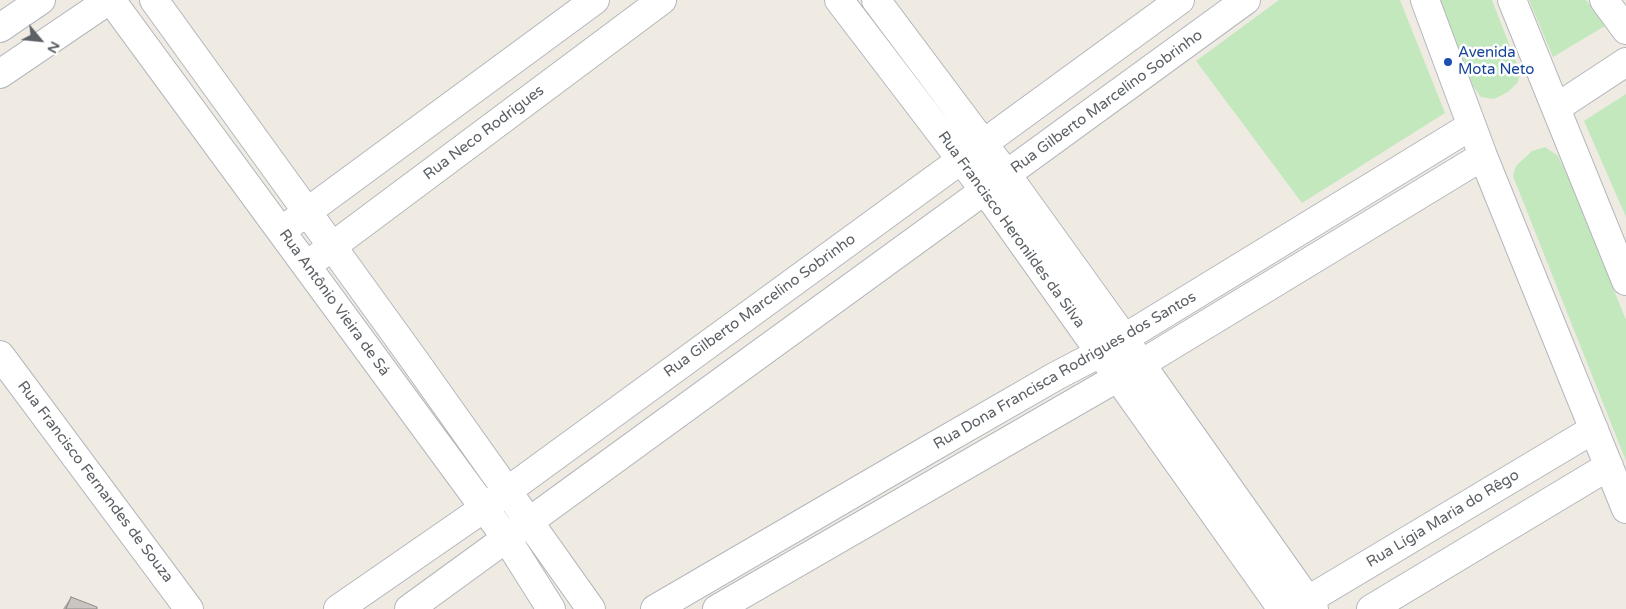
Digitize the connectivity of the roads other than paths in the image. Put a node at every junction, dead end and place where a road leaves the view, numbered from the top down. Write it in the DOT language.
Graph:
graph roads {
  1 [pos="41,0"];
  2 [pos="110,0"];
  3 [pos="154,0"];
  4 [pos="595,0"];
  5 [pos="662,0"];
  6 [pos="839,0"];
  7 [pos="876,0"];
  8 [pos="1180,0"];
  9 [pos="1246,0"];
  10 [pos="1425,0"];
  11 [pos="1512,0"];
  12 [pos="1604,0"];
  13 [pos="0,28"];
  14 [pos="1626,30"];
  15 [pos="1626,62"];
  16 [pos="496,72"];
  17 [pos="0,74"];
  18 [pos="522,105"];
  19 [pos="1556,108"];
  20 [pos="1472,126"];
  21 [pos="984,143"];
  22 [pos="1483,156"];
  23 [pos="961,160"];
  24 [pos="1007,175"];
  25 [pos="984,191"];
  26 [pos="307,212"];
  27 [pos="281,231"];
  28 [pos="332,246"];
  29 [pos="307,266"];
  30 [pos="1626,281"];
  31 [pos="1125,339"];
  32 [pos="1100,353"];
  33 [pos="0,355"];
  34 [pos="1140,364"];
  35 [pos="1117,378"];
  36 [pos="1594,429"];
  37 [pos="931,448"];
  38 [pos="1609,466"];
  39 [pos="949,475"];
  40 [pos="508,491"];
  41 [pos="484,508"];
  42 [pos="1626,509"];
  43 [pos="530,522"];
  44 [pos="507,539"];
  45 [pos="1305,606"];
  46 [pos="189,609"];
  47 [pos="338,609"];
  48 [pos="409,609"];
  49 [pos="551,609"];
  50 [pos="591,609"];
  51 [pos="655,609"];
  52 [pos="717,609"];
  53 [pos="1282,609"];
  54 [pos="1371,609"];
  1 -- 13 [label="street"];
  2 -- 17 [label="street"];
  2 -- 27 [label="street, Rua Antônio Vieira de Sá"];
  3 -- 26 [label="street"];
  4 -- 16 [label="street"];
  5 -- 18 [label="street, Rua Neco Rodrigues"];
  6 -- 23 [label="street, Rua Francisco Heronildes da Silva"];
  7 -- 21 [label="street, Rua Francisco Heronildes da Silva"];
  8 -- 21 [label="street, Rua Gilberto Marcelino Sobrinho"];
  9 -- 24 [label="street, Rua Gilberto Marcelino Sobrinho"];
  10 -- 20 [label="street"];
  11 -- 19 [label="street"];
  12 -- 14 [label="street"];
  15 -- 19 [label="street"];
  16 -- 18 [label="street"];
  16 -- 26 [label="street"];
  18 -- 28 [label="street, Rua Neco Rodrigues"];
  19 -- 30 [label="street"];
  20 -- 22 [label="street"];
  20 -- 31 [label="street, Rua Dona Francisca Rodrigues dos Santos"];
  21 -- 23 [label="street, Rua Gilberto Marcelino Sobrinho"];
  21 -- 24 [label="street, Rua Francisco Heronildes da Silva"];
  22 -- 34 [label="street, Rua Dona Francisca Rodrigues dos Santos"];
  22 -- 36 [label="street"];
  23 -- 25 [label="street, Rua Francisco Heronildes da Silva"];
  23 -- 40 [label="street, Rua Gilberto Marcelino Sobrinho"];
  24 -- 25 [label="street, Rua Gilberto Marcelino Sobrinho"];
  24 -- 31 [label="street, Rua Francisco Heronildes da Silva"];
  25 -- 32 [label="street, Rua Francisco Heronildes da Silva"];
  25 -- 43 [label="street, Rua Gilberto Marcelino Sobrinho"];
  26 -- 27 [label="street"];
  26 -- 28 [label="street"];
  27 -- 29 [label="street, Rua Antônio Vieira de Sá"];
  28 -- 29 [label="street, Rua Neco Rodrigues"];
  28 -- 40 [label="street"];
  29 -- 41 [label="street, Rua Antônio Vieira de Sá"];
  31 -- 32 [label="street, Rua Dona Francisca Rodrigues dos Santos"];
  31 -- 34 [label="street, Rua Francisco Heronildes da Silva"];
  32 -- 35 [label="street, Rua Francisco Heronildes da Silva"];
  32 -- 37 [label="street, Rua Dona Francisca Rodrigues dos Santos"];
  33 -- 46 [label="street, Rua Francisco Fernandes de Souza"];
  34 -- 35 [label="street, Rua Dona Francisca Rodrigues dos Santos"];
  34 -- 45 [label="street, Rua Francisco Heronildes da Silva"];
  35 -- 39 [label="street, Rua Dona Francisca Rodrigues dos Santos"];
  35 -- 53 [label="street, Rua Francisco Heronildes da Silva"];
  36 -- 38 [label="street"];
  36 -- 45 [label="street, Rua Lígia Maria do Rêgo"];
  37 -- 39 [label="street"];
  37 -- 51 [label="street, Rua Dona Francisca Rodrigues dos Santos"];
  38 -- 42 [label="street"];
  38 -- 54 [label="street"];
  39 -- 52 [label="street, Rua Dona Francisca Rodrigues dos Santos"];
  40 -- 41 [label="street, Rua Gilberto Marcelino Sobrinho"];
  40 -- 43 [label="street"];
  41 -- 44 [label="street, Rua Antônio Vieira de Sá"];
  41 -- 47 [label="street, Rua Gilberto Marcelino Sobrinho"];
  43 -- 44 [label="street, Rua Gilberto Marcelino Sobrinho"];
  43 -- 50 [label="street"];
  44 -- 48 [label="street, Rua Gilberto Marcelino Sobrinho"];
  44 -- 49 [label="street, Rua Antônio Vieira de Sá"];
}
